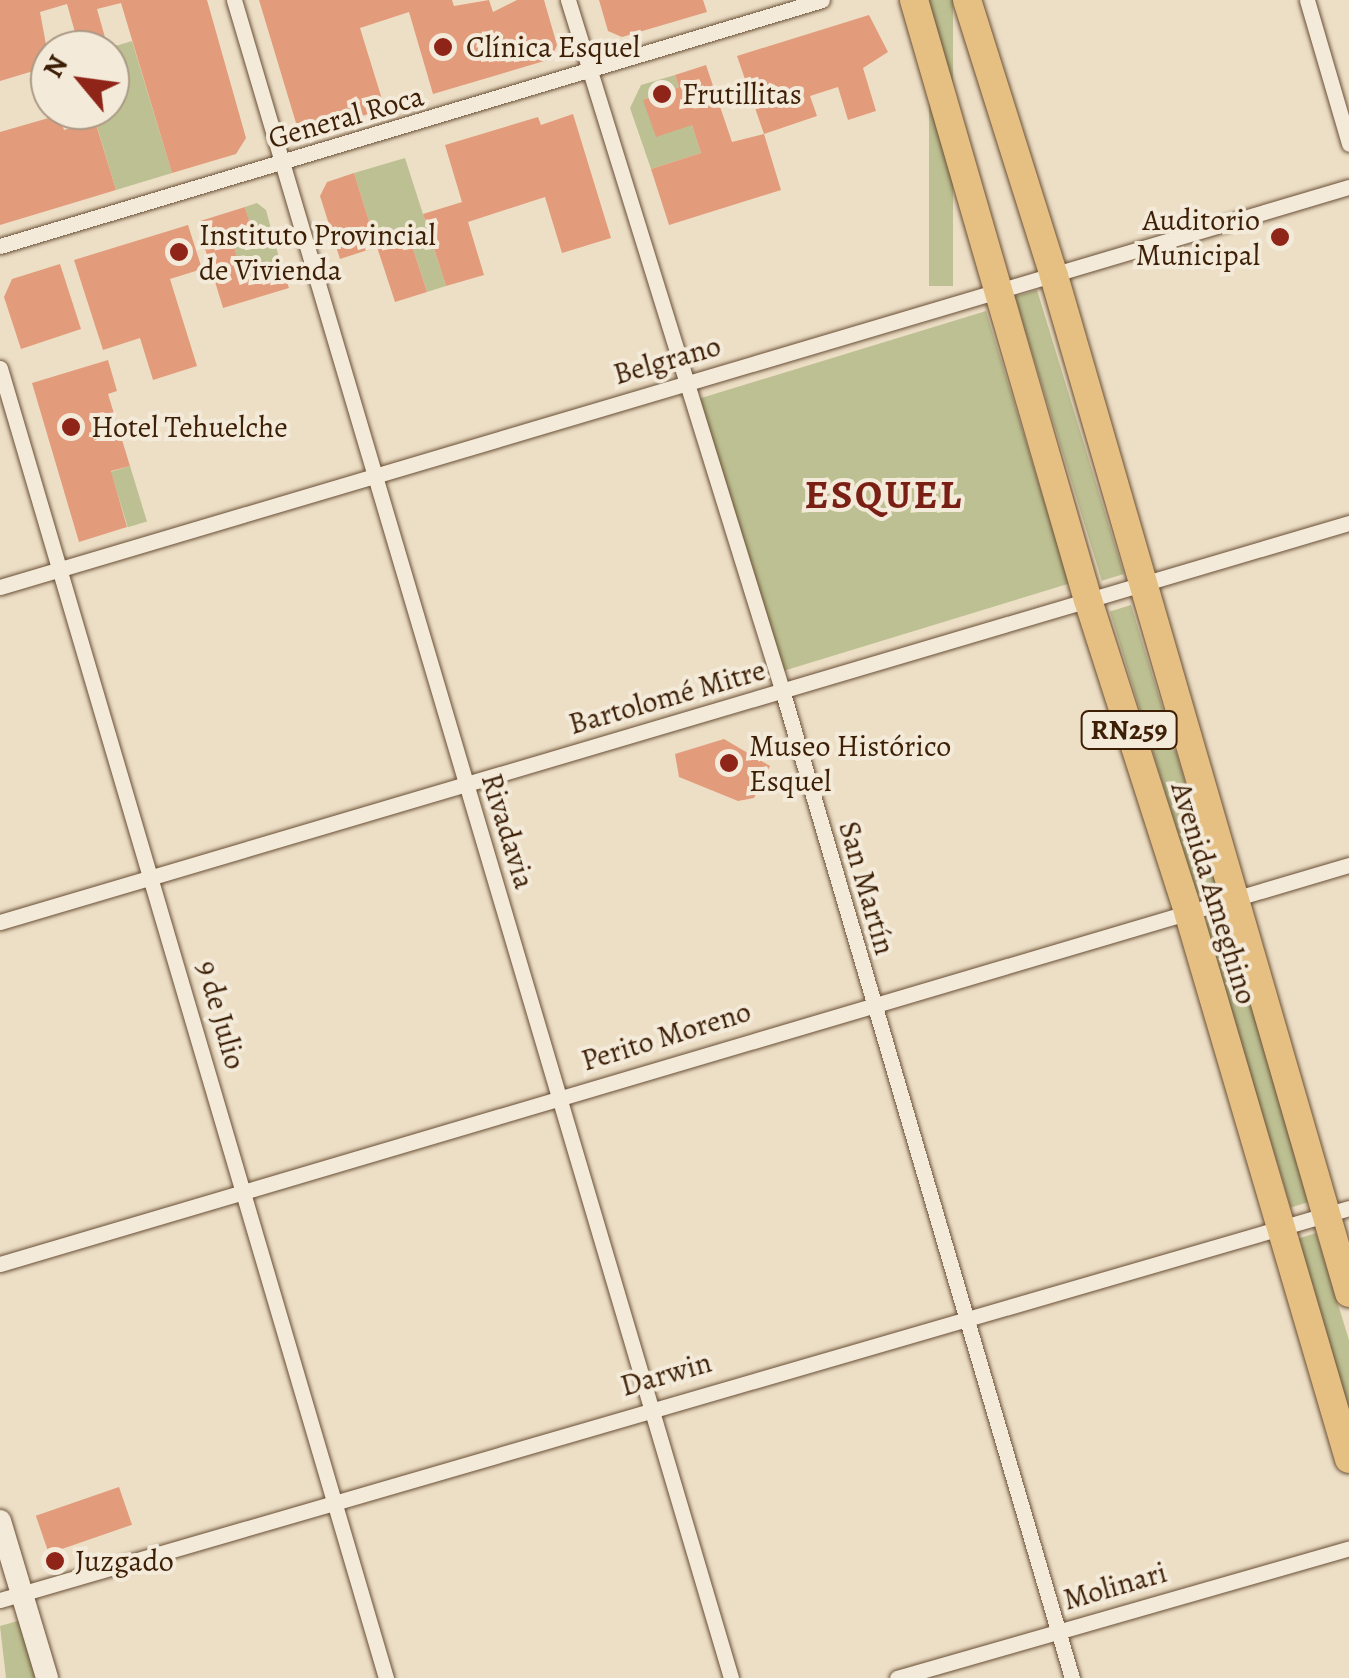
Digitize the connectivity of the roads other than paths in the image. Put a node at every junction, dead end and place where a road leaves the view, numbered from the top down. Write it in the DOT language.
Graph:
graph roads {
  1 [pos="234,0"];
  2 [pos="568,0"];
  3 [pos="822,0"];
  4 [pos="914,0"];
  5 [pos="967,0"];
  6 [pos="1307,0"];
  7 [pos="592,73"];
  8 [pos="1349,144"];
  9 [pos="283,164"];
  10 [pos="1349,186"];
  11 [pos="0,246"];
  12 [pos="1054,276"];
  13 [pos="997,293"];
  14 [pos="0,368"];
  15 [pos="686,383"];
  16 [pos="374,476"];
  17 [pos="1349,523"];
  18 [pos="60,570"];
  19 [pos="1143,584"];
  20 [pos="0,587"];
  21 [pos="1088,600"];
  22 [pos="783,693"];
  23 [pos="464,783"];
  24 [pos="1349,864"];
  25 [pos="153,877"];
  26 [pos="1234,900"];
  27 [pos="1189,915"];
  28 [pos="0,922"];
  29 [pos="872,1002"];
  30 [pos="559,1098"];
  31 [pos="242,1190"];
  32 [pos="1337,1212"];
  33 [pos="1278,1230"];
  34 [pos="0,1264"];
  35 [pos="1349,1293"];
  36 [pos="963,1318"];
  37 [pos="648,1408"];
  38 [pos="1349,1459"];
  39 [pos="333,1498"];
  40 [pos="0,1521"];
  41 [pos="1349,1548"];
  42 [pos="11,1596"];
  43 [pos="1058,1631"];
  44 [pos="48,1678"];
  45 [pos="386,1678"];
  46 [pos="730,1678"];
  47 [pos="897,1678"];
  48 [pos="1072,1678"];
  1 -- 9 [label="street, Rivadavia"];
  2 -- 7 [label="street, San Martín"];
  3 -- 7 [label="street, General Roca"];
  4 -- 13 [label="highway, Avenida Ameghino / RN259"];
  5 -- 12 [label="highway, Avenida Ameghino / RN259"];
  6 -- 8 [label="street"];
  7 -- 9 [label="street, General Roca"];
  7 -- 15 [label="street, San Martín"];
  9 -- 11 [label="street, General Roca"];
  9 -- 16 [label="street, Rivadavia"];
  10 -- 12 [label="street, Belgrano"];
  12 -- 13 [label="street, Belgrano"];
  12 -- 19 [label="highway, Avenida Ameghino / RN259"];
  13 -- 15 [label="street, Belgrano"];
  13 -- 21 [label="highway, Avenida Ameghino / RN259"];
  14 -- 18 [label="street, 9 de Julio"];
  15 -- 16 [label="street, Belgrano"];
  15 -- 22 [label="street, San Martín"];
  16 -- 18 [label="street, Belgrano"];
  16 -- 23 [label="street, Rivadavia"];
  17 -- 19 [label="street, Bartolomé Mitre"];
  18 -- 20 [label="street, Belgrano"];
  18 -- 25 [label="street, 9 de Julio"];
  19 -- 21 [label="street, Bartolomé Mitre"];
  19 -- 26 [label="highway, Avenida Ameghino / RN259"];
  21 -- 22 [label="street, Bartolomé Mitre"];
  21 -- 27 [label="highway, Avenida Ameghino / RN259"];
  22 -- 23 [label="street, Bartolomé Mitre"];
  22 -- 29 [label="street, San Martín"];
  23 -- 25 [label="street, Bartolomé Mitre"];
  23 -- 30 [label="street, Rivadavia"];
  24 -- 26 [label="street, Perito Moreno"];
  25 -- 28 [label="street, Bartolomé Mitre"];
  25 -- 31 [label="street, 9 de Julio"];
  26 -- 27 [label="street, Perito Moreno"];
  26 -- 32 [label="highway, Avenida Ameghino / RN259"];
  27 -- 29 [label="street, Perito Moreno"];
  27 -- 33 [label="highway, Avenida Ameghino / RN259"];
  29 -- 30 [label="street, Perito Moreno"];
  29 -- 36 [label="street, San Martín"];
  30 -- 31 [label="street, Perito Moreno"];
  30 -- 37 [label="street, Rivadavia"];
  31 -- 34 [label="street, Perito Moreno"];
  31 -- 39 [label="street, 9 de Julio"];
  32 -- 33 [label="street, Darwin"];
  32 -- 35 [label="highway, Avenida Ameghino / RN259"];
  33 -- 36 [label="street, Darwin"];
  33 -- 38 [label="highway, Avenida Ameghino / RN259"];
  36 -- 37 [label="street, Darwin"];
  36 -- 43 [label="street, San Martín"];
  37 -- 39 [label="street, Darwin"];
  37 -- 46 [label="street, Rivadavia"];
  39 -- 42 [label="street, Darwin"];
  39 -- 45 [label="street, 9 de Julio"];
  40 -- 42 [label="main road"];
  41 -- 43 [label="street, Molinari"];
  42 -- 44 [label="main road"];
  43 -- 47 [label="street, Molinari"];
  43 -- 48 [label="street, San Martín"];
}
